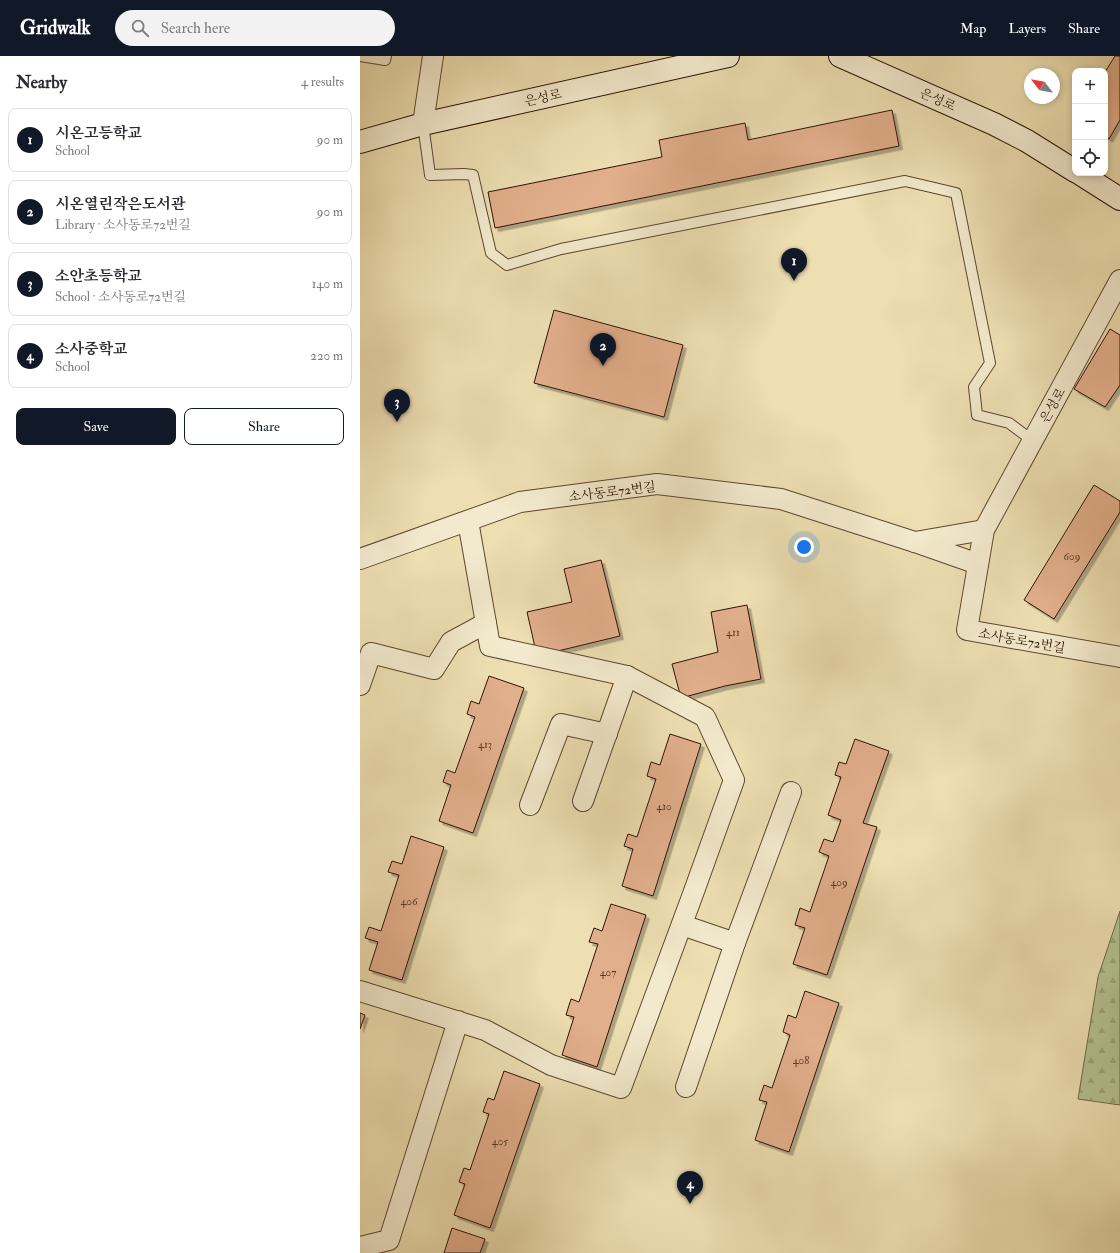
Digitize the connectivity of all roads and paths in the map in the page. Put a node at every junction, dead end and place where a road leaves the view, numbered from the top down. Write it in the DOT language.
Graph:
graph roads {
  1 [pos="360,56"];
  2 [pos="386,56"];
  3 [pos="432,56"];
  4 [pos="728,56"];
  5 [pos="840,56"];
  6 [pos="423,124"];
  7 [pos="360,142"];
  8 [pos="1072,169"];
  9 [pos="1083,176"];
  10 [pos="1120,198"];
  11 [pos="1120,280"];
  12 [pos="1034,438"];
  13 [pos="468,521"];
  14 [pos="984,530"];
  15 [pos="914,542"];
  16 [pos="360,559"];
  17 [pos="978,564"];
  18 [pos="486,622"];
  19 [pos="1120,657"];
  20 [pos="627,676"];
  21 [pos="360,685"];
  22 [pos="607,734"];
  23 [pos="791,792"];
  24 [pos="583,801"];
  25 [pos="530,805"];
  26 [pos="682,925"];
  27 [pos="736,943"];
  28 [pos="360,991"];
  29 [pos="458,1021"];
  30 [pos="686,1087"];
  31 [pos="360,1247"];
  1 -- 2 [label="lane"];
  3 -- 6 [label="street"];
  4 -- 6 [label="street, 은성로"];
  5 -- 8 [label="street, 은성로"];
  6 -- 7 [label="street, 은성로"];
  6 -- 12 [label="lane"];
  9 -- 10 [label="street"];
  11 -- 12 [label="street, 은성로"];
  12 -- 14 [label="street, 은성로"];
  13 -- 15 [label="street, 소사동로72번길"];
  13 -- 16 [label="street, 소사동로72번길"];
  13 -- 18 [label="street"];
  14 -- 15 [label="street, 소사동로72번길"];
  14 -- 17 [label="street, 소사동로72번길"];
  15 -- 17 [label="street, 소사동로72번길"];
  17 -- 19 [label="street, 소사동로72번길"];
  18 -- 20 [label="street"];
  18 -- 21 [label="street"];
  20 -- 22 [label="street"];
  20 -- 26 [label="street"];
  22 -- 24 [label="street"];
  22 -- 25 [label="street"];
  23 -- 27 [label="street"];
  26 -- 27 [label="street"];
  26 -- 29 [label="street"];
  27 -- 30 [label="street"];
  28 -- 29 [label="street"];
  29 -- 31 [label="street"];
}
